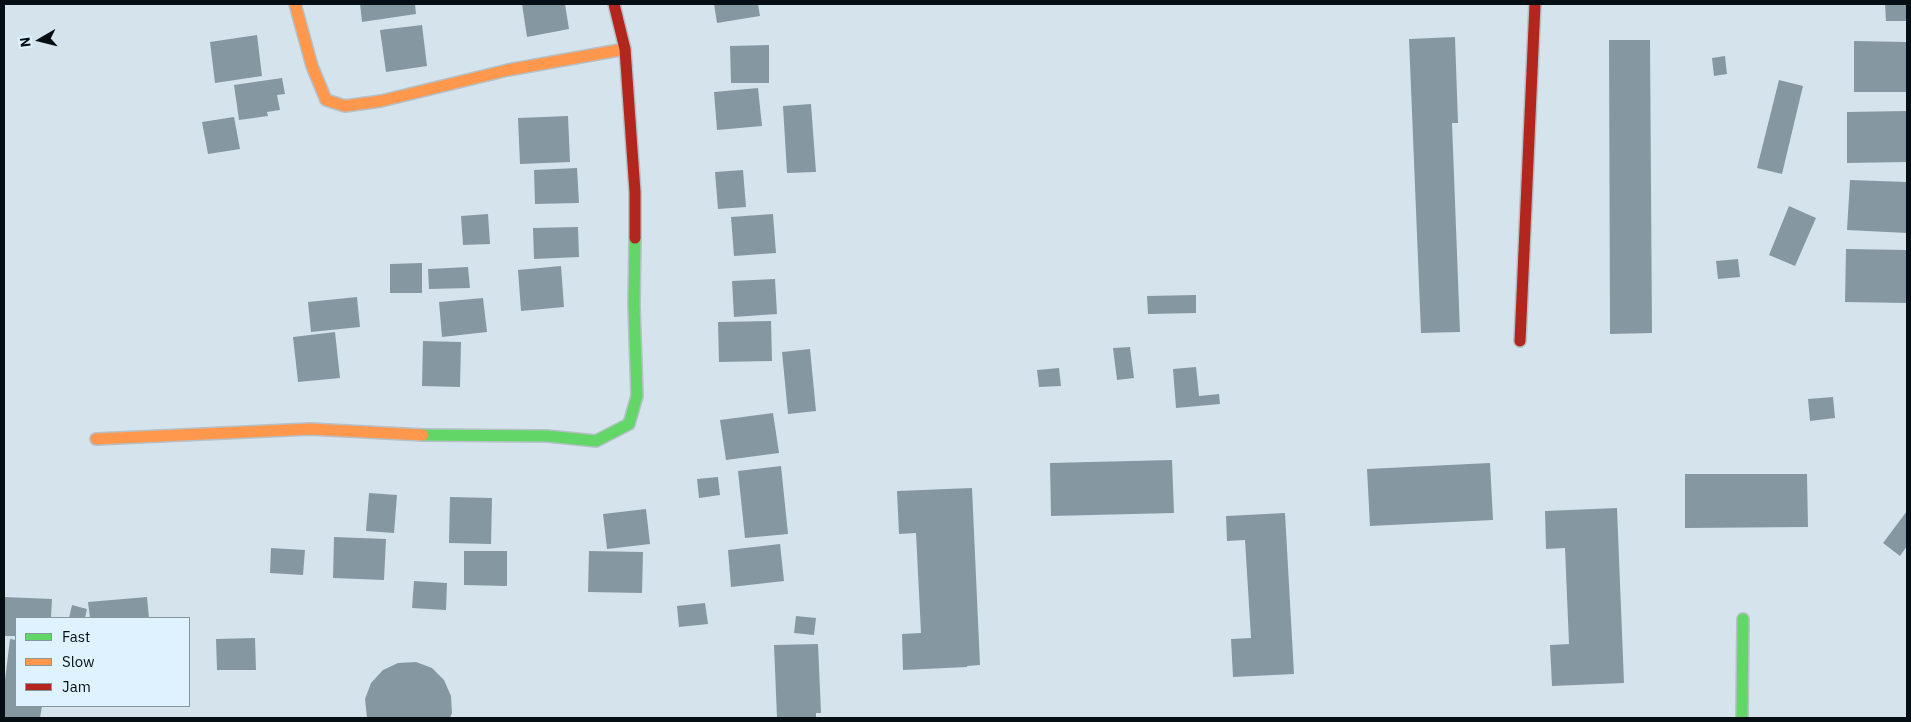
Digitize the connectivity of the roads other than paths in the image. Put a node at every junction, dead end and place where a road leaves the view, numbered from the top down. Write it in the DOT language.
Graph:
graph roads {
  1 [pos="295,4"];
  2 [pos="614,4"];
  3 [pos="1535,4"];
  4 [pos="625,50"];
  5 [pos="1520,341"];
  6 [pos="96,439"];
  7 [pos="1743,619"];
  8 [pos="1742,718"];
  1 -- 4 [label="street"];
  2 -- 4 [label="street"];
  3 -- 5 [label="street"];
  4 -- 6 [label="street"];
  7 -- 8 [label="street"];
}
